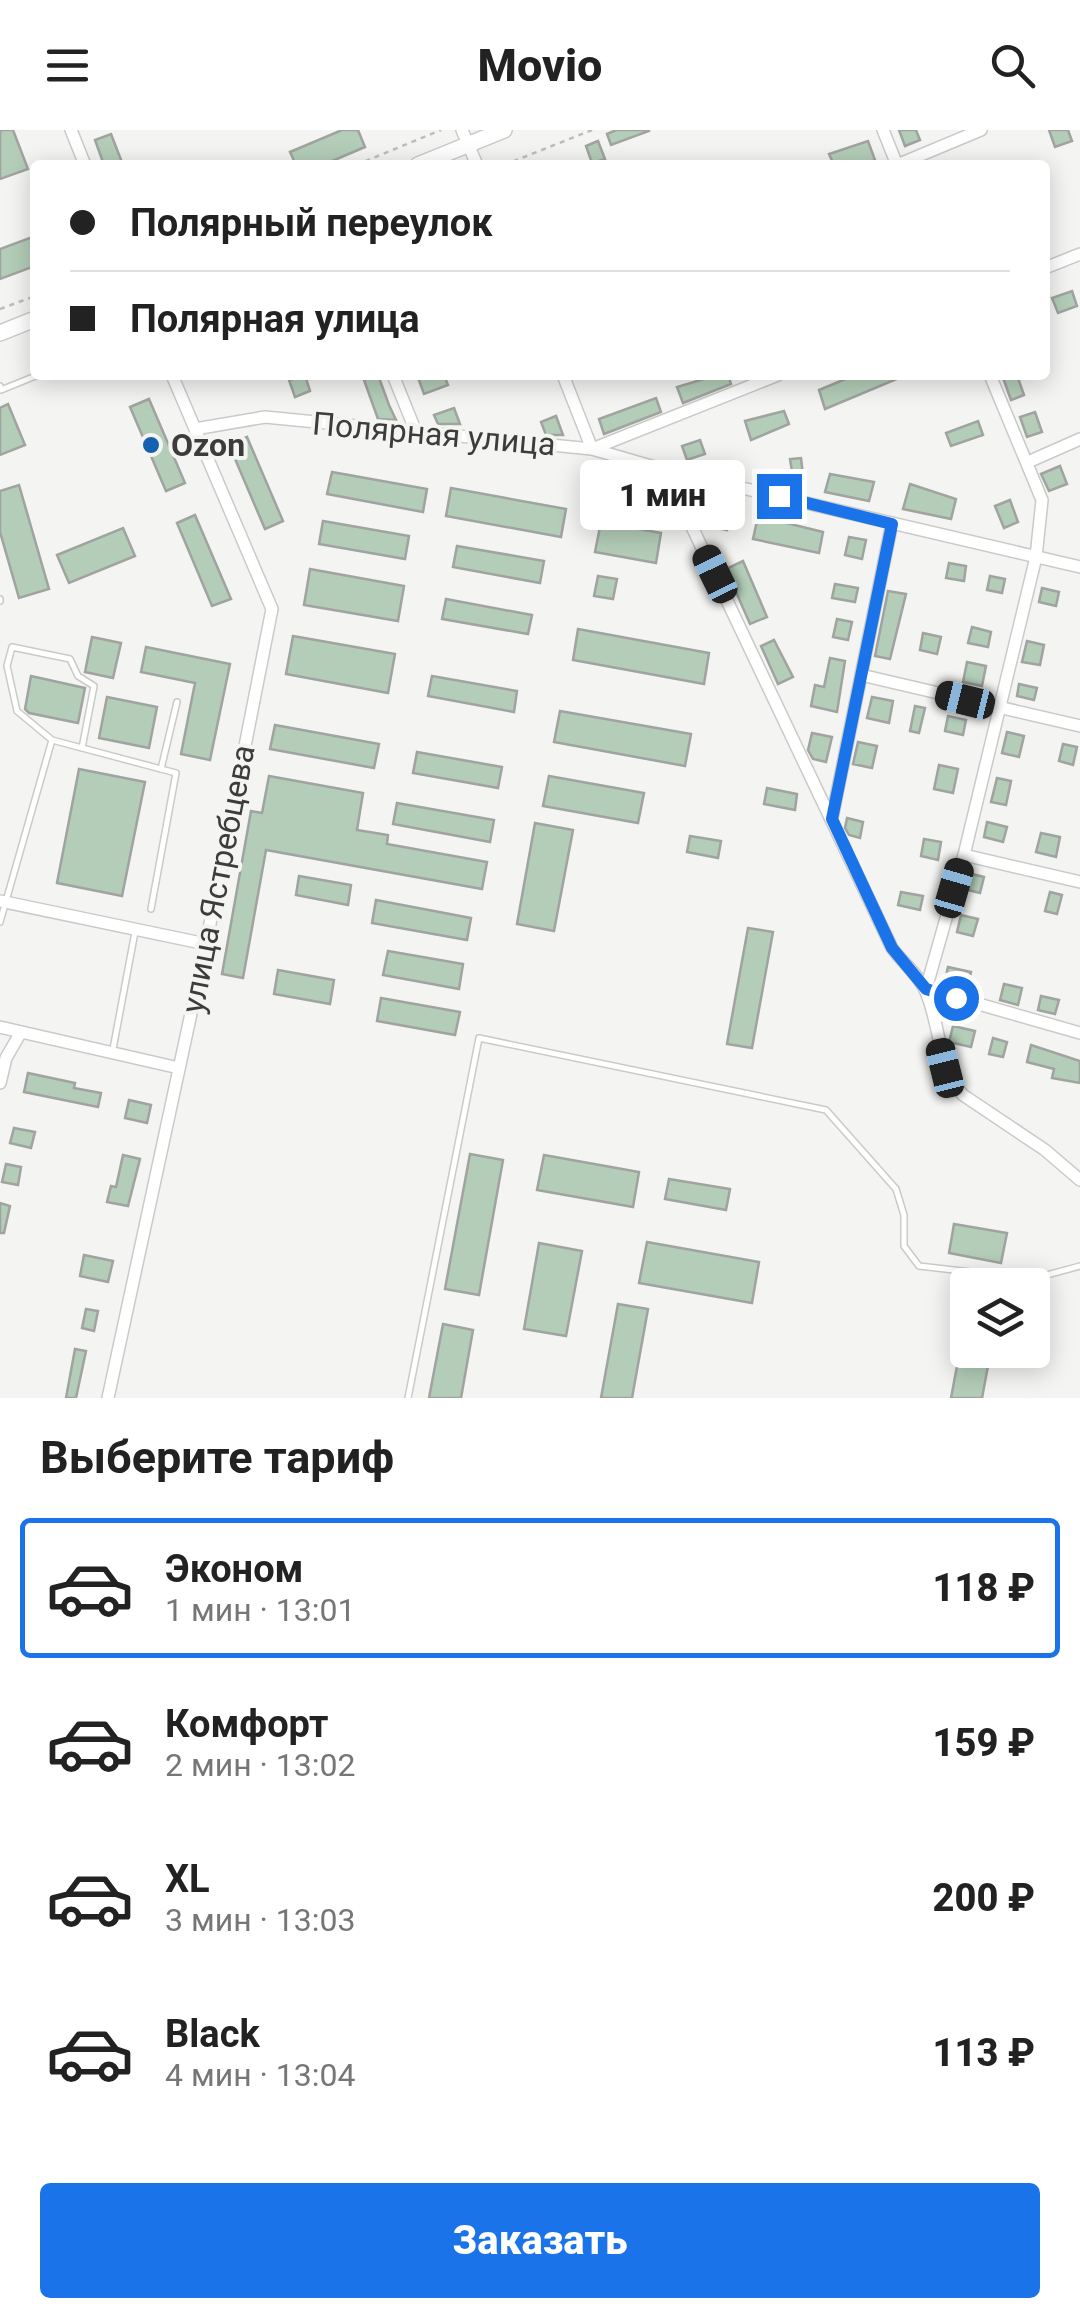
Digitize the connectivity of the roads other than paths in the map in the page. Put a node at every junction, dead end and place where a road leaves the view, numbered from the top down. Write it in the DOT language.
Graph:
graph roads {
  1 [pos="70,130"];
  2 [pos="504,130"];
  3 [pos="884,130"];
  4 [pos="980,130"];
  5 [pos="465,137"];
  6 [pos="83,160"];
  7 [pos="426,160"];
  8 [pos="475,160"];
  9 [pos="896,160"];
  10 [pos="910,160"];
  11 [pos="1080,254"];
  12 [pos="1050,266"];
  13 [pos="30,321"];
  14 [pos="0,333"];
  15 [pos="30,378"];
  16 [pos="174,380"];
  17 [pos="396,380"];
  18 [pos="564,380"];
  19 [pos="765,380"];
  20 [pos="992,380"];
  21 [pos="0,386"];
  22 [pos="195,429"];
  23 [pos="416,432"];
  24 [pos="1080,439"];
  25 [pos="592,449"];
  26 [pos="1028,462"];
  27 [pos="665,470"];
  28 [pos="892,524"];
  29 [pos="1036,557"];
  30 [pos="1080,567"];
  31 [pos="861,675"];
  32 [pos="176,702"];
  33 [pos="1000,708"];
  34 [pos="1080,726"];
  35 [pos="52,740"];
  36 [pos="82,748"];
  37 [pos="161,769"];
  38 [pos="832,819"];
  39 [pos="964,855"];
  40 [pos="1080,882"];
  41 [pos="3,901"];
  42 [pos="151,909"];
  43 [pos="0,922"];
  44 [pos="136,930"];
  45 [pos="206,944"];
  46 [pos="926,989"];
  47 [pos="0,1026"];
  48 [pos="21,1032"];
  49 [pos="1080,1033"];
  50 [pos="113,1052"];
  51 [pos="179,1068"];
  52 [pos="0,1083"];
  53 [pos="1080,1180"];
  54 [pos="1080,1266"];
  55 [pos="108,1398"];
  56 [pos="408,1398"];
  1 -- 6 [label="street"];
  2 -- 5 [label="main road"];
  3 -- 9 [label="street"];
  4 -- 10 [label="street"];
  5 -- 7 [label="main road"];
  5 -- 8 [label="street"];
  11 -- 12 [label="street"];
  13 -- 14 [label="main road"];
  15 -- 21 [label="lane"];
  16 -- 22 [label="street, улица Ястребцева"];
  17 -- 23 [label="street"];
  18 -- 25 [label="street"];
  19 -- 25 [label="street"];
  20 -- 26 [label="street"];
  22 -- 23 [label="street, Полярная улица"];
  22 -- 45 [label="street, улица Ястребцева"];
  23 -- 25 [label="street, Полярная улица"];
  24 -- 26 [label="street"];
  25 -- 27 [label="street, Полярная улица"];
  26 -- 29 [label="street"];
  27 -- 28 [label="street, Полярная улица"];
  27 -- 38 [label="street"];
  28 -- 29 [label="street, Полярная улица"];
  28 -- 31 [label="street"];
  29 -- 30 [label="street, Полярная улица"];
  29 -- 33 [label="street"];
  31 -- 33 [label="street"];
  31 -- 38 [label="street"];
  32 -- 37 [label="lane"];
  33 -- 34 [label="street"];
  33 -- 39 [label="street"];
  35 -- 36 [label="lane"];
  35 -- 36 [label="lane"];
  35 -- 41 [label="lane"];
  36 -- 37 [label="lane"];
  37 -- 42 [label="lane"];
  38 -- 46 [label="street"];
  39 -- 40 [label="street"];
  39 -- 46 [label="street"];
  41 -- 43 [label="lane"];
  41 -- 44 [label="street"];
  44 -- 45 [label="street"];
  44 -- 50 [label="lane"];
  45 -- 51 [label="street, улица Ястребцева"];
  46 -- 49 [label="street"];
  46 -- 53 [label="street"];
  47 -- 48 [label="street"];
  48 -- 50 [label="street"];
  48 -- 52 [label="street"];
  50 -- 51 [label="street"];
  51 -- 55 [label="street, улица Ястребцева"];
  54 -- 56 [label="lane"];
}
